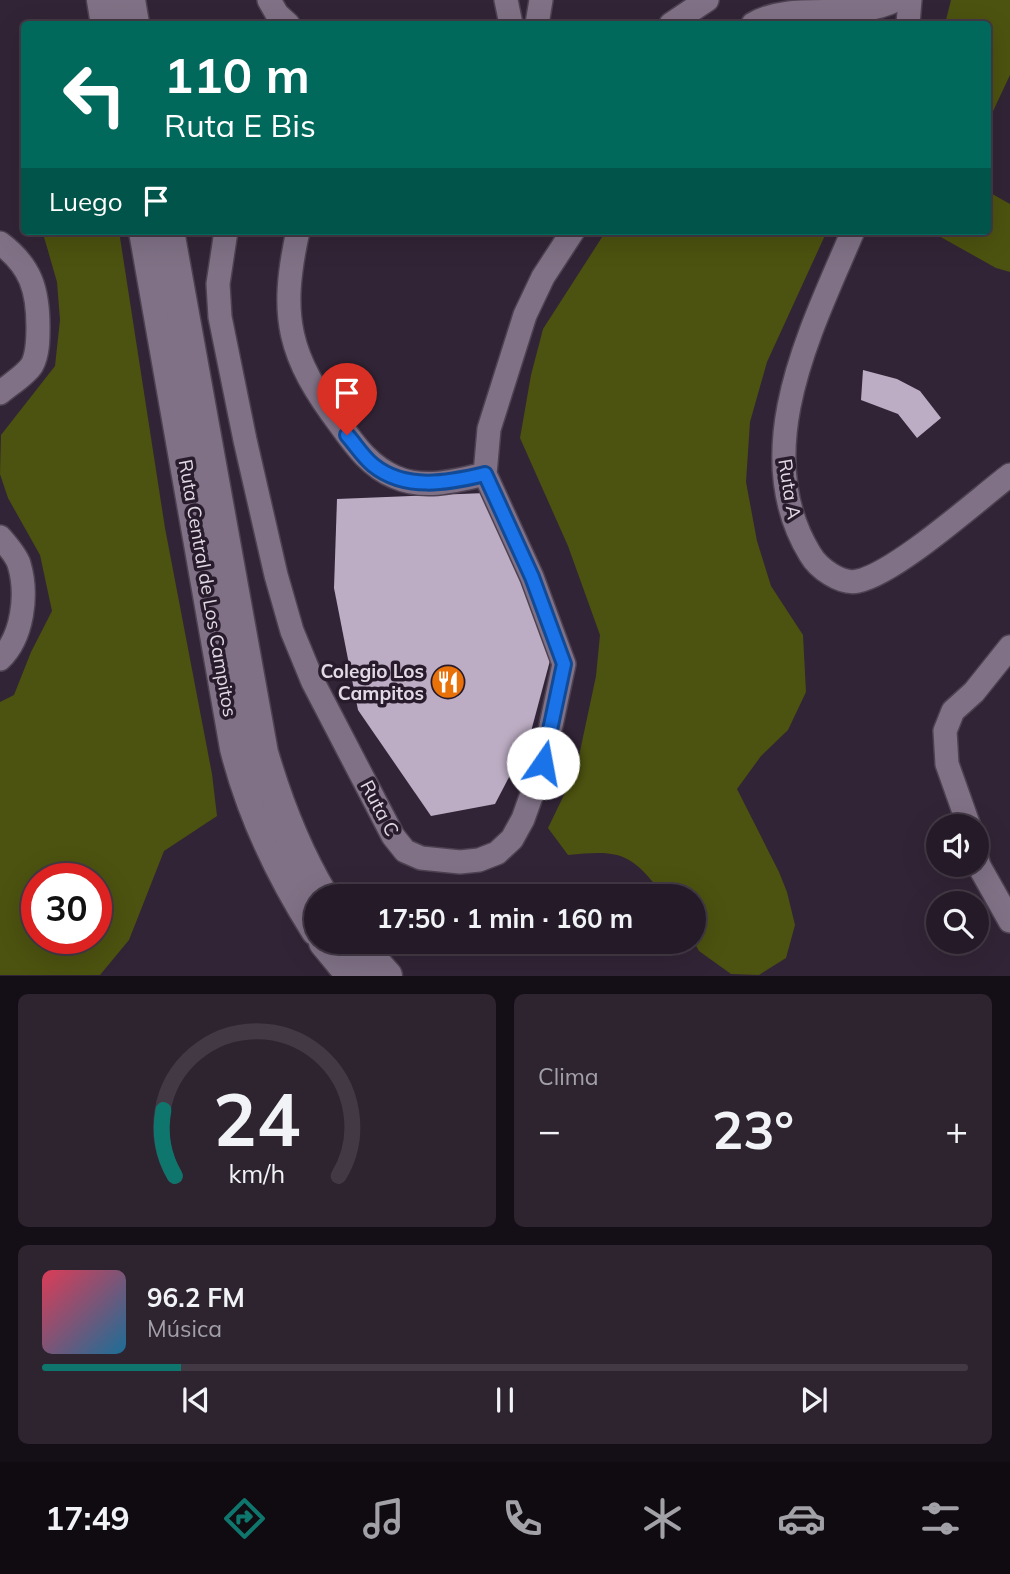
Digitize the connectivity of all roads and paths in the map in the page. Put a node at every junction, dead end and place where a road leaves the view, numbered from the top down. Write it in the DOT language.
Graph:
graph roads {
  1 [pos="103,0"];
  2 [pos="129,0"];
  3 [pos="269,0"];
  4 [pos="506,0"];
  5 [pos="541,0"];
  6 [pos="707,0"];
  7 [pos="896,0"];
  8 [pos="910,0"];
  9 [pos="106,21"];
  10 [pos="133,21"];
  11 [pos="284,21"];
  12 [pos="510,21"];
  13 [pos="538,21"];
  14 [pos="676,21"];
  15 [pos="756,21"];
  16 [pos="908,21"];
  17 [pos="146,235"];
  18 [pos="169,235"];
  19 [pos="225,235"];
  20 [pos="298,235"];
  21 [pos="570,235"];
  22 [pos="851,235"];
  23 [pos="0,243"];
  24 [pos="0,393"];
  25 [pos="485,474"];
  26 [pos="1010,475"];
  27 [pos="0,537"];
  28 [pos="1010,647"];
  29 [pos="0,659"];
  30 [pos="965,814"];
  31 [pos="985,877"];
  32 [pos="316,884"];
  33 [pos="304,907"];
  34 [pos="1010,921"];
  35 [pos="335,954"];
  36 [pos="366,954"];
  37 [pos="353,975"];
  38 [pos="386,975"];
  1 -- 9 [label="main road"];
  2 -- 10 [label="main road"];
  3 -- 11 [label="street"];
  4 -- 12 [label="street"];
  5 -- 13 [label="street"];
  6 -- 14 [label="street"];
  7 -- 15 [label="street"];
  8 -- 16 [label="street"];
  17 -- 33 [label="main road, Ruta Central de Los Campitos"];
  18 -- 32 [label="main road, Ruta Central de Los Campitos"];
  19 -- 25 [label="street, Ruta C"];
  20 -- 25 [label="street"];
  21 -- 25 [label="street, Ruta C"];
  22 -- 26 [label="street, Ruta A"];
  23 -- 24 [label="street"];
  27 -- 29 [label="street"];
  28 -- 30 [label="street"];
  31 -- 34 [label="street"];
  35 -- 37 [label="main road"];
  36 -- 38 [label="main road"];
}
